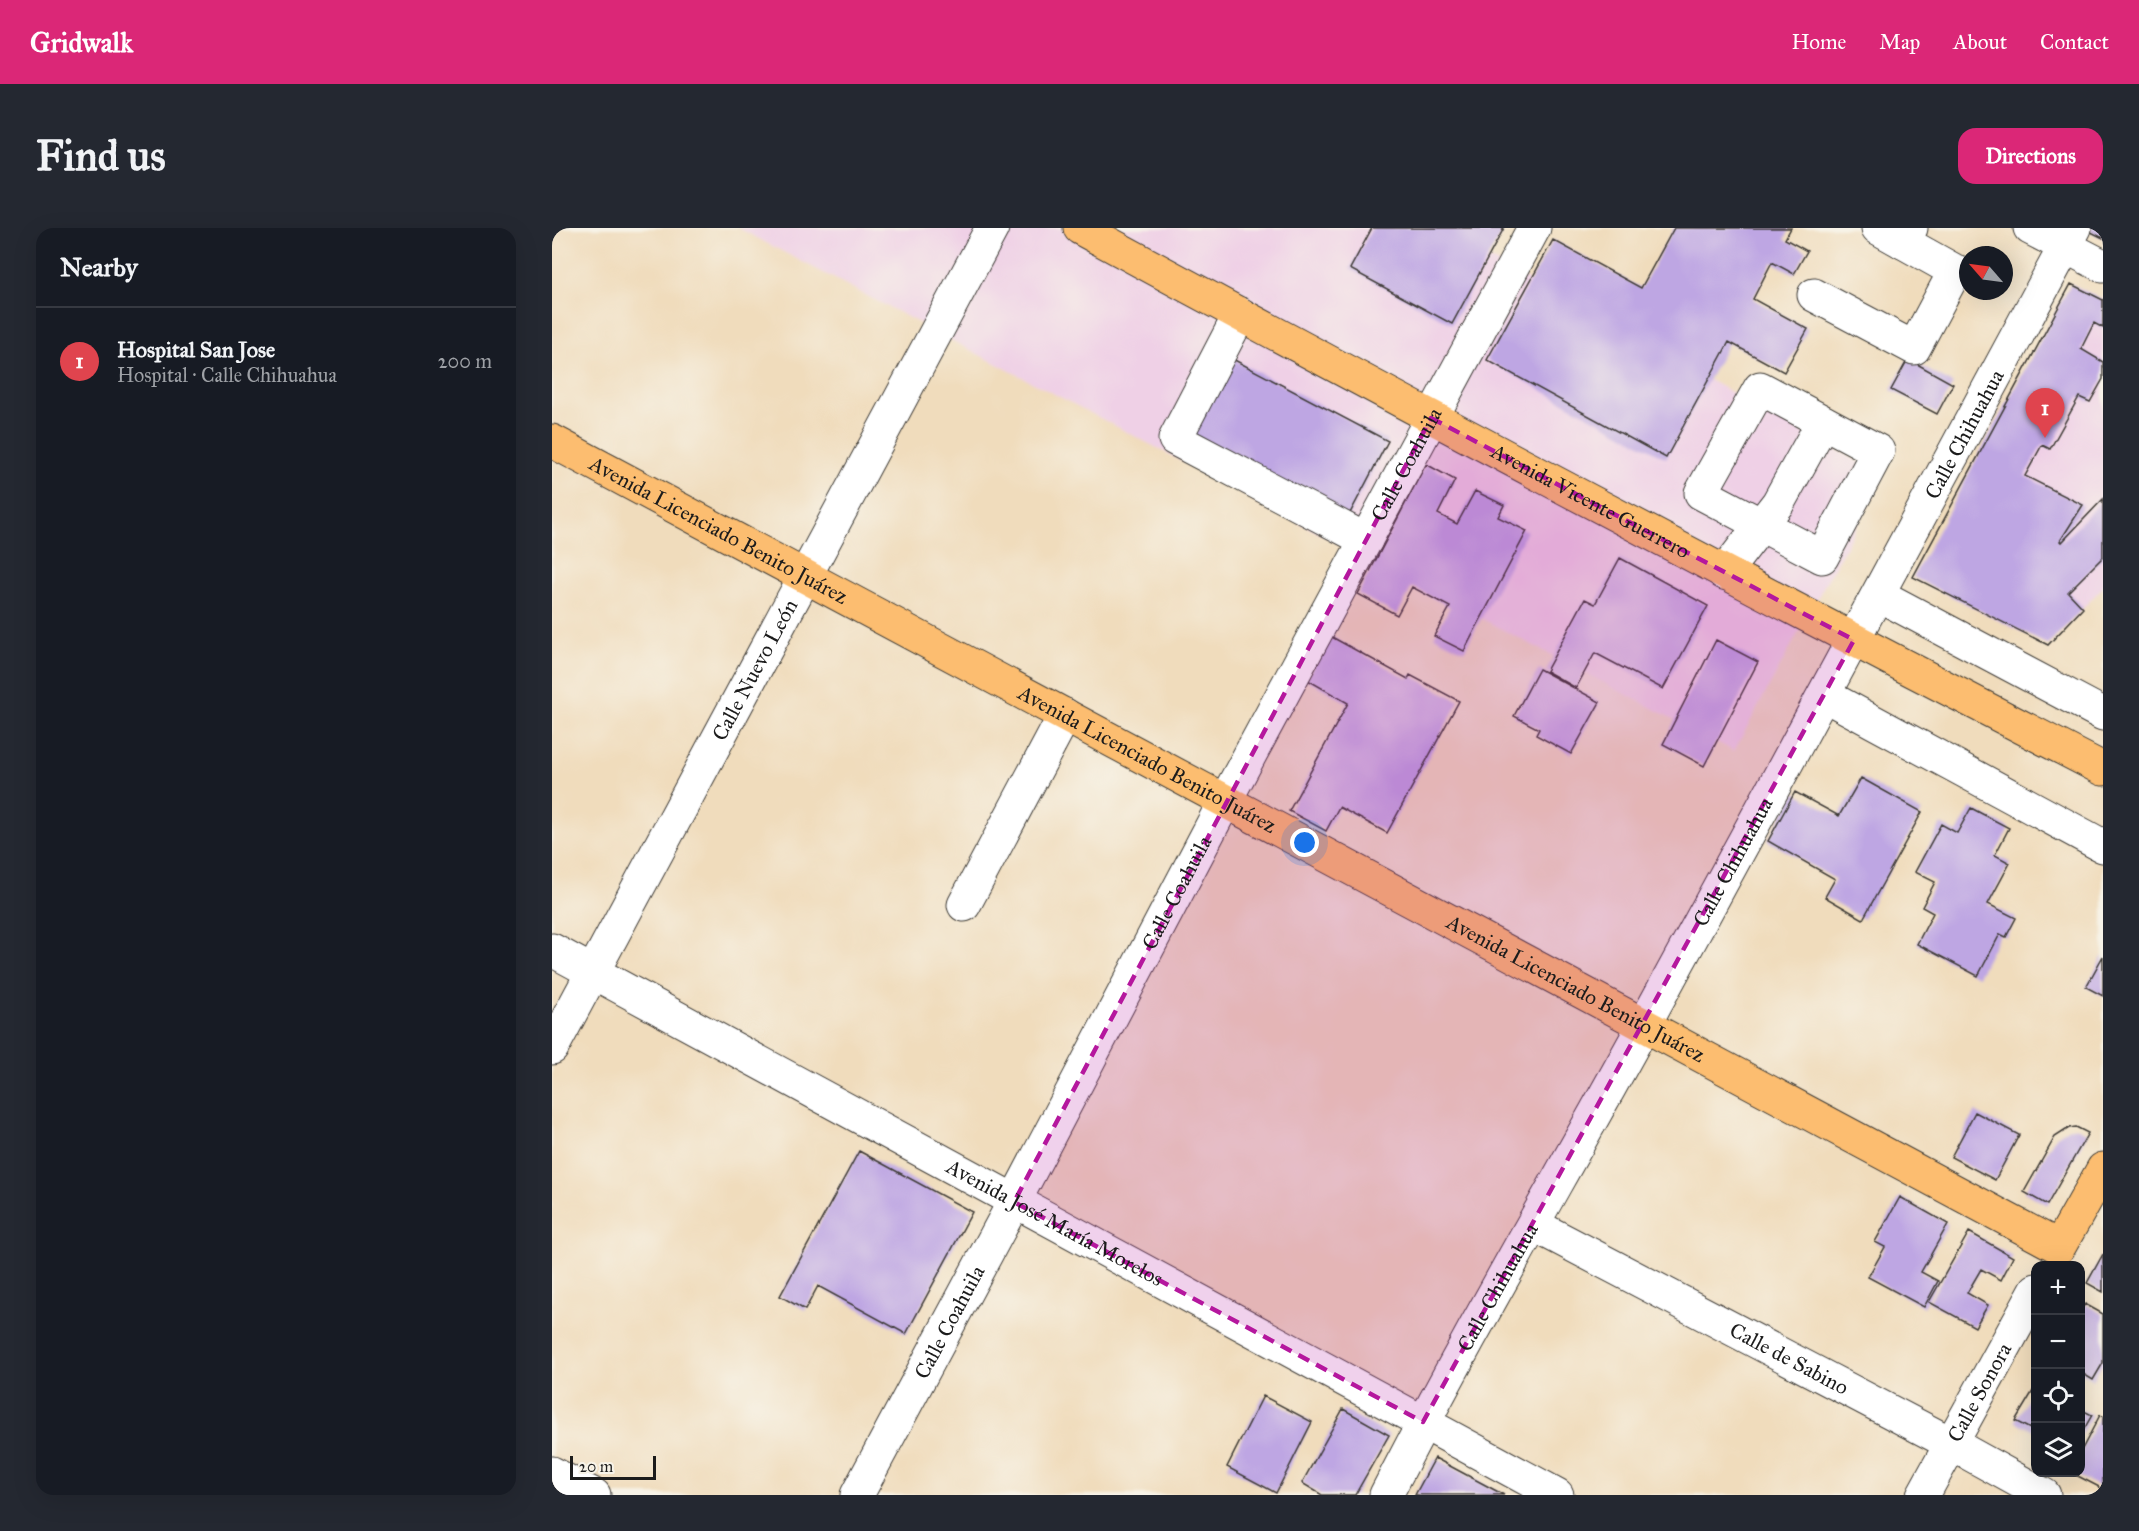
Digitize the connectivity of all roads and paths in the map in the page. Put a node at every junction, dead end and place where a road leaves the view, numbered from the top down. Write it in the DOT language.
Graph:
graph roads {
  1 [pos="992,228"];
  2 [pos="1080,228"];
  3 [pos="1534,228"];
  4 [pos="2030,228"];
  5 [pos="1898,233"];
  6 [pos="2070,237"];
  7 [pos="2103,266"];
  8 [pos="1814,295"];
  9 [pos="1240,315"];
  10 [pos="1431,418"];
  11 [pos="1823,422"];
  12 [pos="552,441"];
  13 [pos="1762,525"];
  14 [pos="1366,540"];
  15 [pos="1724,573"];
  16 [pos="805,576"];
  17 [pos="1879,595"];
  18 [pos="1854,640"];
  19 [pos="1824,696"];
  20 [pos="2103,714"];
  21 [pos="1065,715"];
  22 [pos="2103,769"];
  23 [pos="1225,801"];
  24 [pos="2103,846"];
  25 [pos="964,905"];
  26 [pos="552,950"];
  27 [pos="593,972"];
  28 [pos="1644,1025"];
  29 [pos="552,1048"];
  30 [pos="2098,1190"];
  31 [pos="1014,1202"];
  32 [pos="1534,1225"];
  33 [pos="2054,1256"];
  34 [pos="2031,1299"];
  35 [pos="1423,1422"];
  36 [pos="1950,1443"];
  37 [pos="552,1473"];
  38 [pos="594,1495"];
  39 [pos="856,1495"];
  40 [pos="1386,1495"];
  41 [pos="1557,1495"];
  42 [pos="1923,1495"];
  43 [pos="2044,1495"];
  1 -- 16 [label="street, Calle Nuevo León"];
  2 -- 9 [label="main road, Avenida Vicente Guerrero"];
  3 -- 10 [label="street, Calle Coahuila"];
  4 -- 6 [label="street"];
  5 -- 8 [label="street"];
  6 -- 7 [label="street"];
  6 -- 17 [label="street, Calle Chihuahua"];
  9 -- 10 [label="main road, Avenida Vicente Guerrero"];
  9 -- 14 [label="street"];
  10 -- 14 [label="street, Calle Coahuila"];
  10 -- 15 [label="main road, Avenida Vicente Guerrero"];
  11 -- 13 [label="street"];
  11 -- 13 [label="street"];
  11 -- 13 [label="street"];
  12 -- 16 [label="main road, Avenida Licenciado Benito Juárez"];
  13 -- 15 [label="street"];
  14 -- 23 [label="street, Calle Coahuila"];
  15 -- 18 [label="main road, Avenida Vicente Guerrero"];
  16 -- 21 [label="main road, Avenida Licenciado Benito Juárez"];
  16 -- 27 [label="street, Calle Nuevo León"];
  17 -- 18 [label="street, Calle Chihuahua"];
  17 -- 20 [label="street"];
  18 -- 19 [label="street, Calle Chihuahua"];
  18 -- 22 [label="main road, Avenida Vicente Guerrero"];
  19 -- 24 [label="street"];
  19 -- 28 [label="street, Calle Chihuahua"];
  21 -- 23 [label="main road, Avenida Licenciado Benito Juárez"];
  21 -- 25 [label="street"];
  23 -- 28 [label="main road, Avenida Licenciado Benito Juárez"];
  23 -- 31 [label="street, Calle Coahuila"];
  26 -- 27 [label="street, Avenida José María Morelos"];
  27 -- 29 [label="street, Calle Nuevo León"];
  27 -- 31 [label="street, Avenida José María Morelos"];
  28 -- 32 [label="street, Calle Chihuahua"];
  28 -- 33 [label="main road, Avenida Licenciado Benito Juárez"];
  30 -- 33 [label="main road"];
  31 -- 35 [label="street, Avenida José María Morelos"];
  31 -- 39 [label="street, Calle Coahuila"];
  32 -- 35 [label="street, Calle Chihuahua"];
  32 -- 36 [label="street, Calle de Sabino"];
  34 -- 36 [label="street, Calle Sonora"];
  35 -- 40 [label="street, Calle Chihuahua"];
  35 -- 41 [label="street, Avenida José María Morelos"];
  36 -- 42 [label="street, Calle Sonora"];
  36 -- 43 [label="street, Calle de Sabino"];
  37 -- 38 [label="street"];
}
